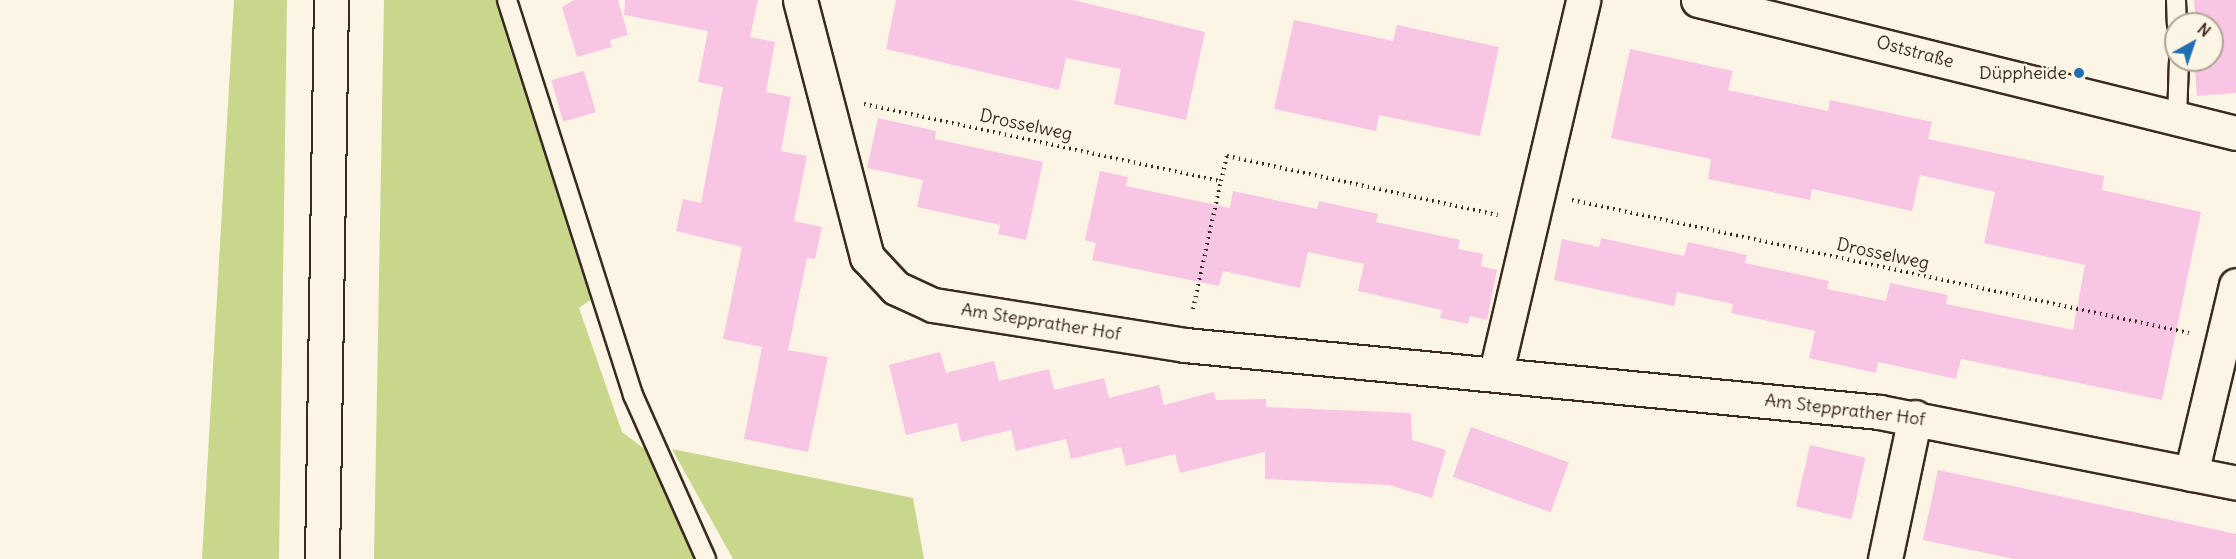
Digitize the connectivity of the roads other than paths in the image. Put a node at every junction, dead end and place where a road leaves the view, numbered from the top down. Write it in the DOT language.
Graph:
graph roads {
  1 [pos="331,0"];
  2 [pos="507,0"];
  3 [pos="800,0"];
  4 [pos="1583,0"];
  5 [pos="1698,0"];
  6 [pos="2179,72"];
  7 [pos="2177,120"];
  8 [pos="2236,133"];
  9 [pos="2236,285"];
  10 [pos="1496,372"];
  11 [pos="1915,417"];
  12 [pos="2191,474"];
  13 [pos="2236,483"];
  14 [pos="322,559"];
  15 [pos="706,559"];
  16 [pos="1885,559"];
  1 -- 14 [label="street"];
  2 -- 15 [label="lane"];
  3 -- 10 [label="street, Am Stepprather Hof"];
  4 -- 10 [label="street"];
  5 -- 7 [label="street, Oststraße"];
  6 -- 7 [label="lane"];
  7 -- 8 [label="street, Oststraße"];
  9 -- 12 [label="street"];
  10 -- 11 [label="street, Am Stepprather Hof"];
  11 -- 12 [label="street, Am Stepprather Hof"];
  11 -- 16 [label="street"];
  12 -- 13 [label="street, Am Stepprather Hof"];
}
